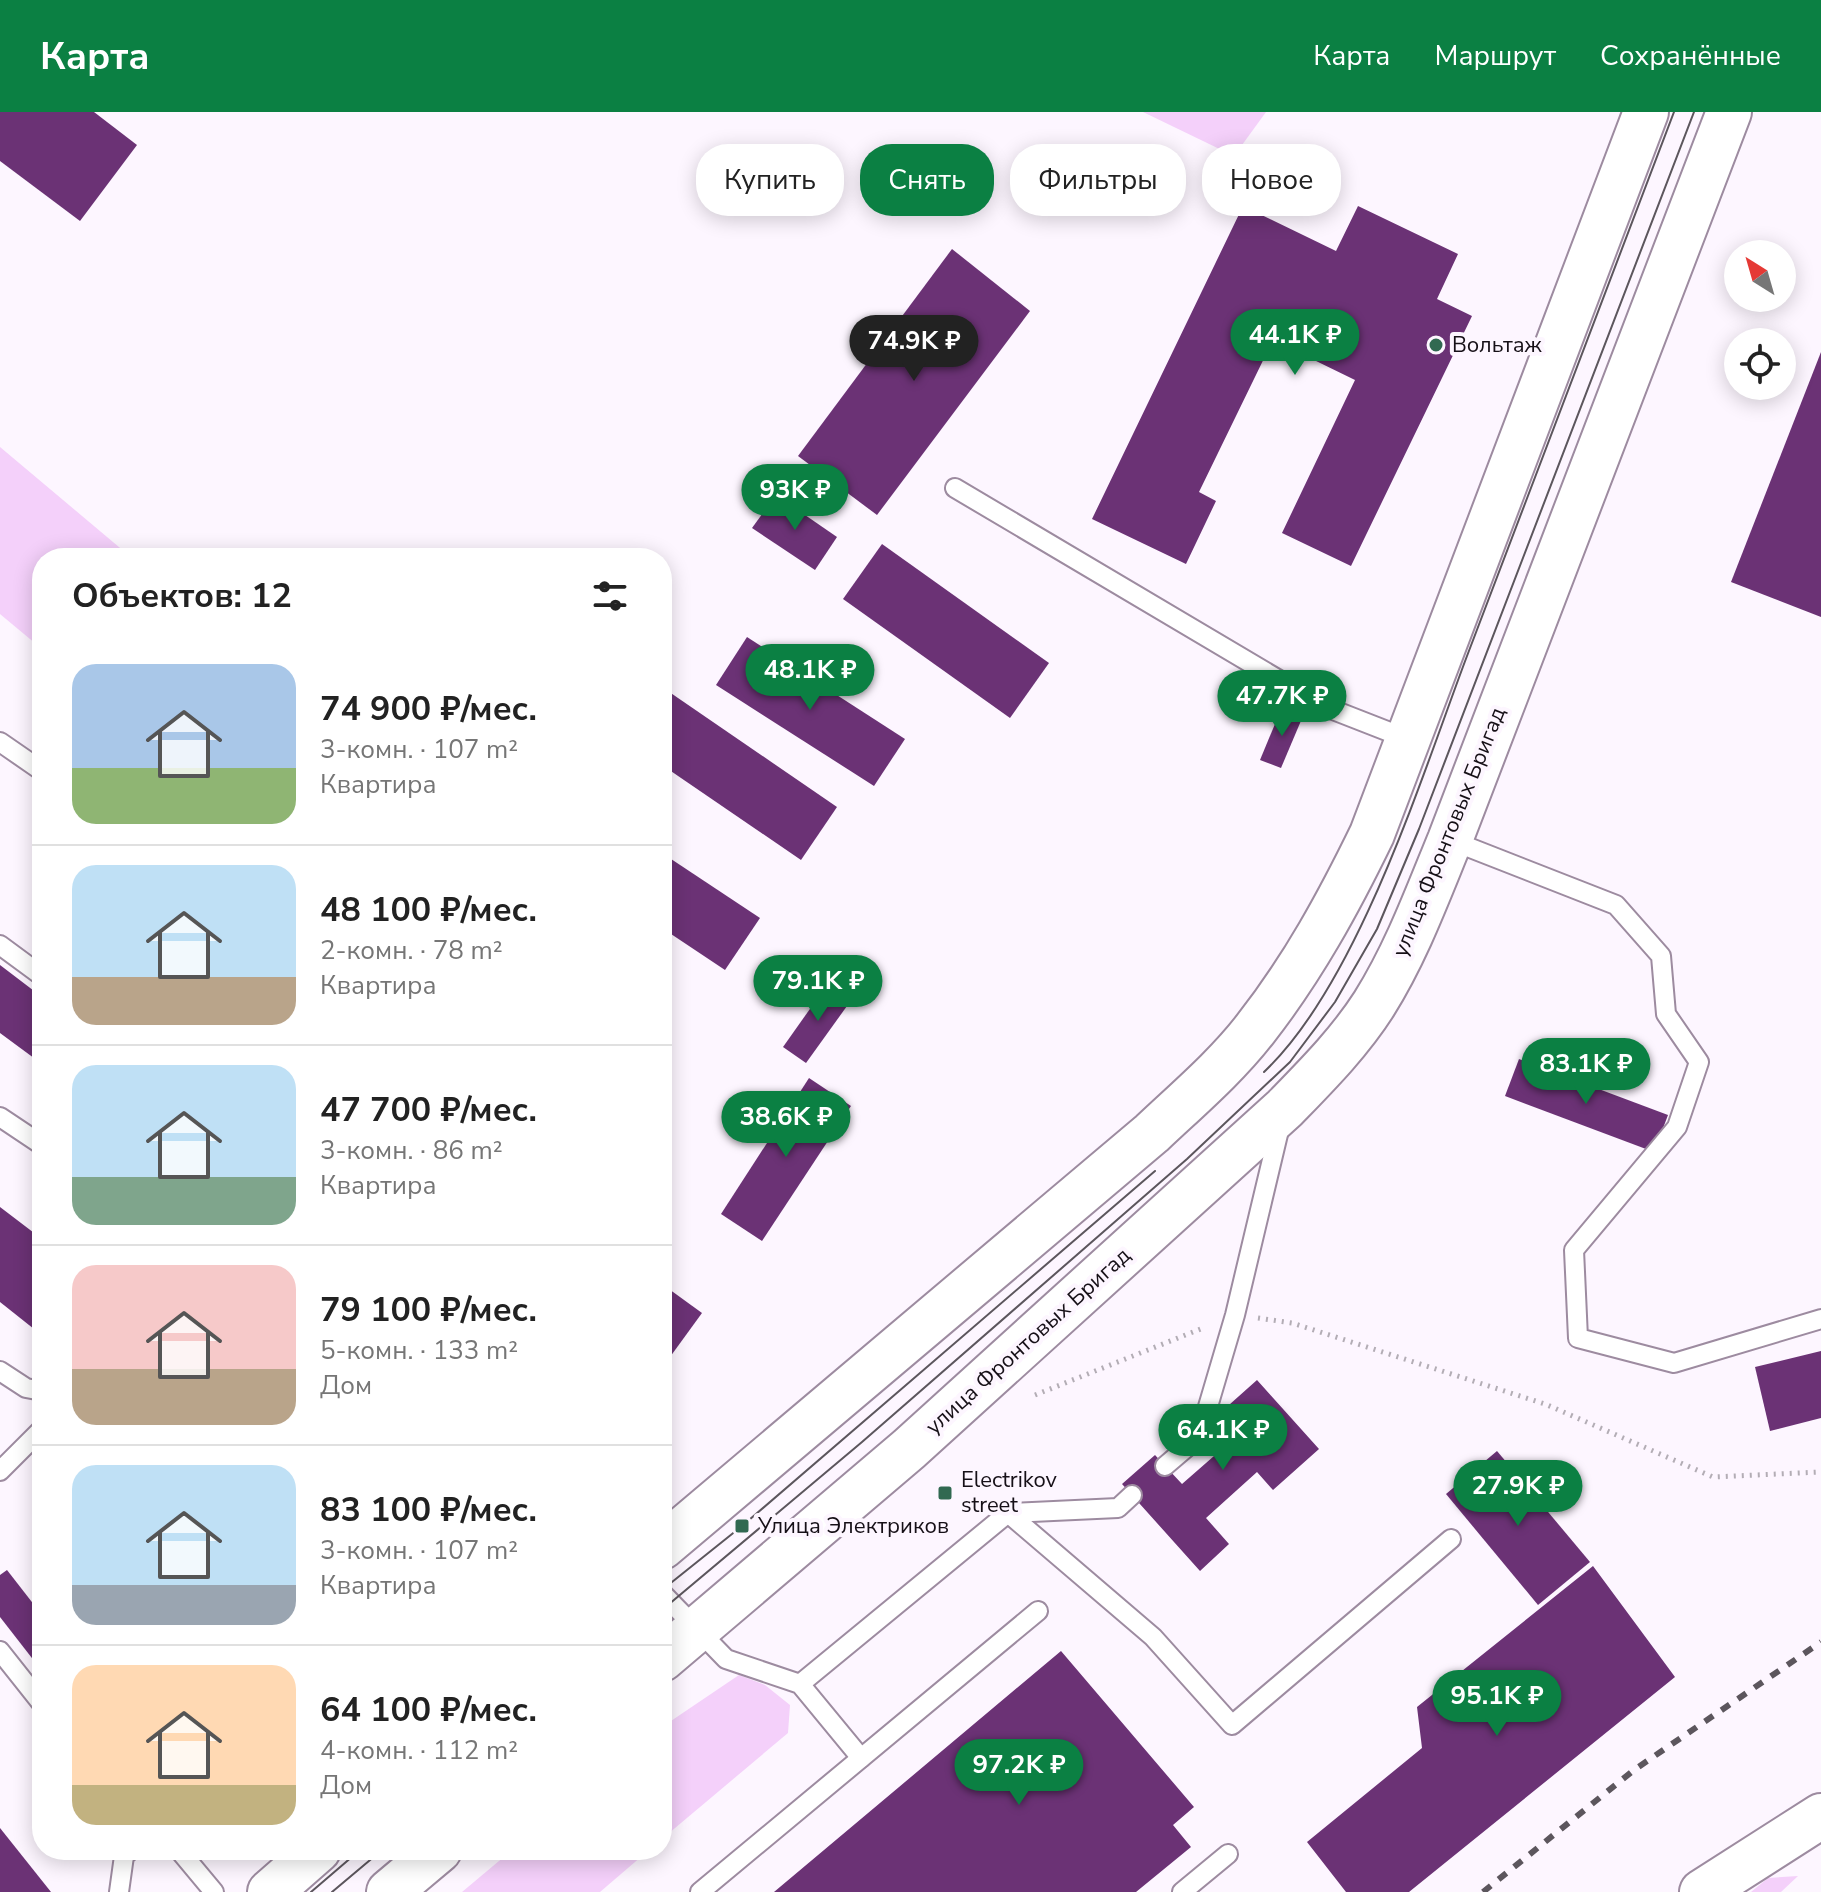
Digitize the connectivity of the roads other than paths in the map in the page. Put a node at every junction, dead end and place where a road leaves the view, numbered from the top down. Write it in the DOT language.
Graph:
graph roads {
  1 [pos="1646,112"];
  2 [pos="1729,112"];
  3 [pos="955,488"];
  4 [pos="1405,738"];
  5 [pos="0,742"];
  6 [pos="32,764"];
  7 [pos="1450,840"];
  8 [pos="0,945"];
  9 [pos="32,969"];
  10 [pos="1285,1108"];
  11 [pos="0,1117"];
  12 [pos="32,1138"];
  13 [pos="1821,1319"];
  14 [pos="0,1371"];
  15 [pos="32,1389"];
  16 [pos="32,1439"];
  17 [pos="1165,1466"];
  18 [pos="0,1471"];
  19 [pos="1132,1495"];
  20 [pos="1008,1513"];
  21 [pos="672,1539"];
  22 [pos="1451,1539"];
  23 [pos="672,1603"];
  24 [pos="1038,1611"];
  25 [pos="697,1629"];
  26 [pos="672,1650"];
  27 [pos="0,1651"];
  28 [pos="800,1684"];
  29 [pos="32,1691"];
  30 [pos="861,1758"];
  31 [pos="1821,1816"];
  32 [pos="1228,1854"];
  33 [pos="123,1860"];
  34 [pos="187,1860"];
  35 [pos="307,1860"];
  36 [pos="427,1860"];
  37 [pos="119,1892"];
  38 [pos="214,1892"];
  39 [pos="270,1892"];
  40 [pos="389,1892"];
  41 [pos="700,1892"];
  42 [pos="1182,1892"];
  43 [pos="1702,1892"];
  1 -- 4 [label="main road"];
  2 -- 7 [label="main road, улица Фронтовых Бригад"];
  3 -- 4 [label="lane"];
  4 -- 21 [label="main road"];
  5 -- 6 [label="lane"];
  7 -- 10 [label="main road, улица Фронтовых Бригад"];
  7 -- 13 [label="lane"];
  8 -- 9 [label="lane"];
  10 -- 17 [label="lane"];
  10 -- 25 [label="main road, улица Фронтовых Бригад"];
  11 -- 12 [label="lane"];
  14 -- 15 [label="lane"];
  16 -- 18 [label="lane"];
  19 -- 20 [label="lane"];
  20 -- 22 [label="lane"];
  20 -- 28 [label="lane"];
  23 -- 25 [label="lane"];
  24 -- 30 [label="lane"];
  25 -- 26 [label="main road, улица Фронтовых Бригад"];
  25 -- 28 [label="lane"];
  27 -- 29 [label="lane"];
  28 -- 30 [label="lane"];
  30 -- 41 [label="lane"];
  31 -- 43 [label="main road"];
  32 -- 42 [label="lane"];
  33 -- 37 [label="lane"];
  34 -- 38 [label="lane"];
  35 -- 39 [label="main road"];
  36 -- 40 [label="main road"];
}
